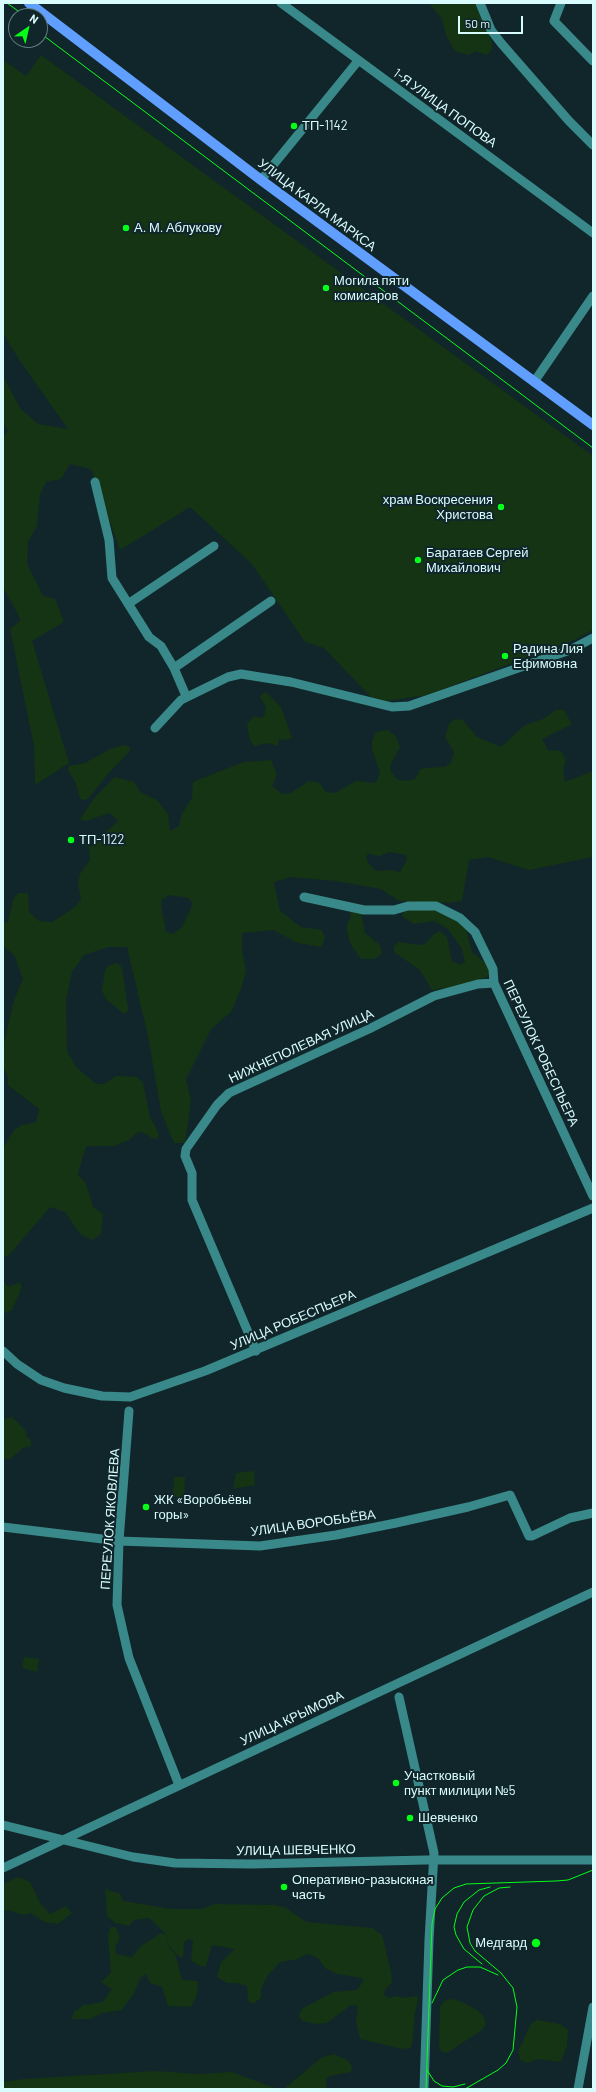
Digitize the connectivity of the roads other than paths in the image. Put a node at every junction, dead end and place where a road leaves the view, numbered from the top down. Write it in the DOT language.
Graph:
graph roads {
  1 [pos="282,3"];
  2 [pos="480,3"];
  3 [pos="560,3"];
  4 [pos="33,4"];
  5 [pos="358,61"];
  6 [pos="593,61"];
  7 [pos="593,145"];
  8 [pos="261,180"];
  9 [pos="593,234"];
  10 [pos="593,296"];
  11 [pos="534,382"];
  12 [pos="593,425"];
  13 [pos="95,482"];
  14 [pos="214,546"];
  15 [pos="271,601"];
  16 [pos="128,604"];
  17 [pos="593,638"];
  18 [pos="174,668"];
  19 [pos="186,696"];
  20 [pos="155,728"];
  21 [pos="304,897"];
  22 [pos="494,983"];
  23 [pos="593,1196"];
  24 [pos="593,1208"];
  25 [pos="256,1350"];
  26 [pos="3,1352"];
  27 [pos="130,1411"];
  28 [pos="593,1513"];
  29 [pos="3,1527"];
  30 [pos="119,1541"];
  31 [pos="593,1592"];
  32 [pos="399,1697"];
  33 [pos="179,1785"];
  34 [pos="3,1825"];
  35 [pos="63,1840"];
  36 [pos="435,1860"];
  37 [pos="593,1860"];
  38 [pos="3,1868"];
  39 [pos="593,2007"];
  40 [pos="424,2089"];
  41 [pos="578,2089"];
  1 -- 5 [label="street, 1-Я УЛИЦА ПОПОВА"];
  2 -- 7 [label="street"];
  3 -- 6 [label="street"];
  4 -- 8 [label="main road, УЛИЦА КАРЛА МАРКСА"];
  5 -- 8 [label="street"];
  5 -- 9 [label="street, 1-Я УЛИЦА ПОПОВА"];
  8 -- 11 [label="main road, УЛИЦА КАРЛА МАРКСА"];
  10 -- 11 [label="street"];
  11 -- 12 [label="main road, УЛИЦА КАРЛА МАРКСА"];
  13 -- 16 [label="street"];
  14 -- 16 [label="street"];
  15 -- 18 [label="street"];
  16 -- 18 [label="street"];
  17 -- 19 [label="street"];
  18 -- 19 [label="street"];
  19 -- 20 [label="street"];
  21 -- 22 [label="street, ПЕРЕУЛОК РОБЕСПЬЕРА"];
  22 -- 23 [label="street, ПЕРЕУЛОК РОБЕСПЬЕРА"];
  22 -- 25 [label="street, НИЖНЕПОЛЕВАЯ УЛИЦА"];
  24 -- 25 [label="street, УЛИЦА РОБЕСПЬЕРА"];
  25 -- 26 [label="street, УЛИЦА РОБЕСПЬЕРА"];
  27 -- 30 [label="street, ПЕРЕУЛОК ЯКОВЛЕВА"];
  28 -- 30 [label="street, УЛИЦА ВОРОБЬЁВА"];
  29 -- 30 [label="street, УЛИЦА ВОРОБЬЁВА"];
  30 -- 33 [label="street, ПЕРЕУЛОК ЯКОВЛЕВА"];
  31 -- 33 [label="street, УЛИЦА КРЫМОВА"];
  32 -- 36 [label="street"];
  33 -- 35 [label="street, УЛИЦА КРЫМОВА"];
  34 -- 35 [label="street, УЛИЦА ШЕВЧЕНКО"];
  35 -- 36 [label="street, УЛИЦА ШЕВЧЕНКО"];
  35 -- 38 [label="street, УЛИЦА КРЫМОВА"];
  36 -- 37 [label="street, УЛИЦА ШЕВЧЕНКО"];
  36 -- 40 [label="street"];
  39 -- 41 [label="street"];
}
